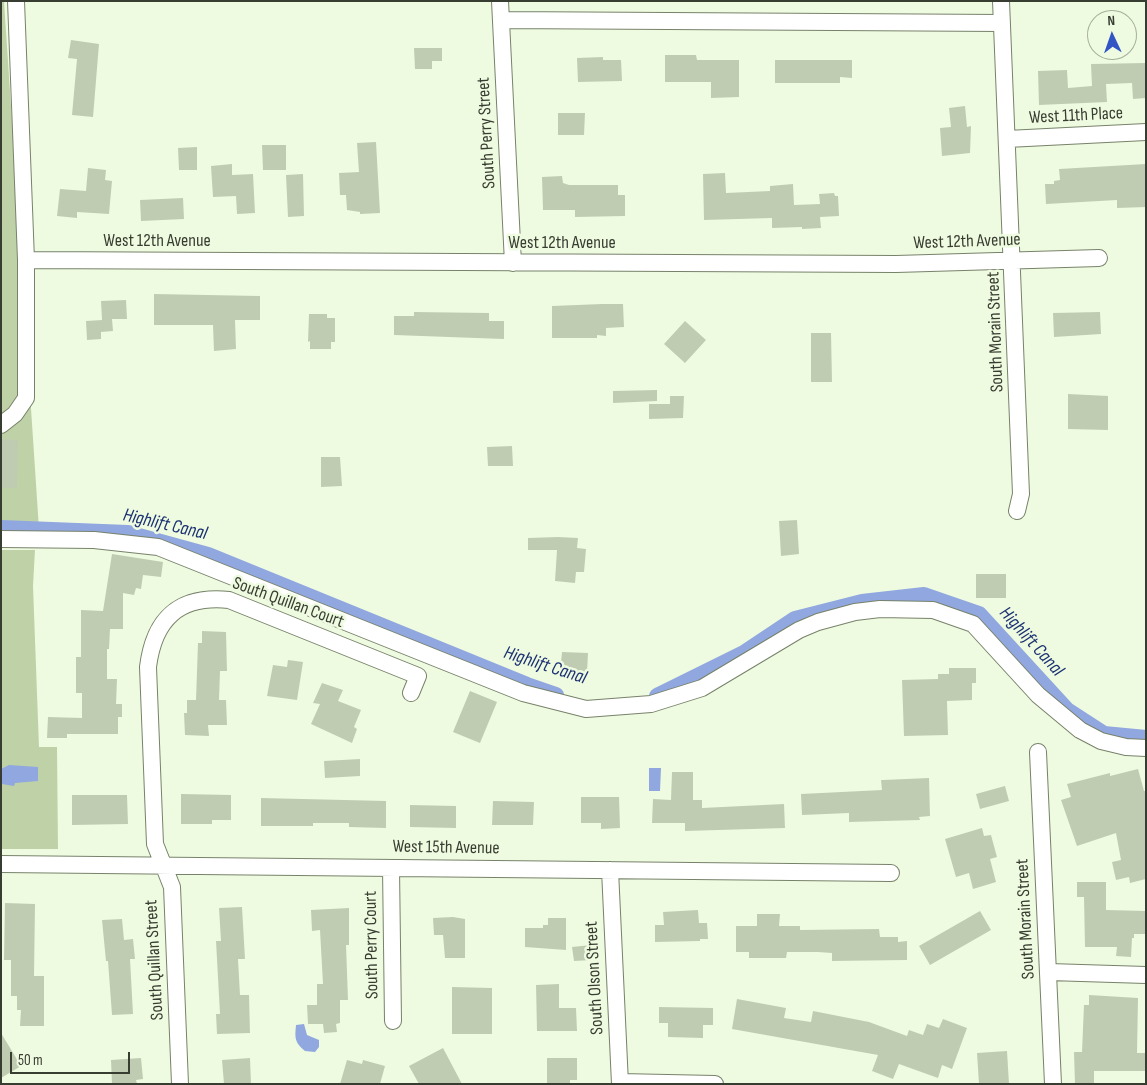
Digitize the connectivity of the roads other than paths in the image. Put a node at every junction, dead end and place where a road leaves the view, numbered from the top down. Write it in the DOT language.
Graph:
graph roads {
  1 [pos="16,1"];
  2 [pos="500,1"];
  3 [pos="1001,1"];
  4 [pos="501,20"];
  5 [pos="1002,23"];
  6 [pos="1146,132"];
  7 [pos="1008,140"];
  8 [pos="1098,258"];
  9 [pos="26,260"];
  10 [pos="1013,260"];
  11 [pos="513,263"];
  12 [pos="1,425"];
  13 [pos="1018,511"];
  14 [pos="1,538"];
  15 [pos="411,694"];
  16 [pos="1146,748"];
  17 [pos="1038,752"];
  18 [pos="1,864"];
  19 [pos="163,865"];
  20 [pos="391,868"];
  21 [pos="610,870"];
  22 [pos="891,873"];
  23 [pos="1049,972"];
  24 [pos="1146,974"];
  25 [pos="393,1021"];
  26 [pos="620,1083"];
  27 [pos="180,1084"];
  28 [pos="715,1084"];
  29 [pos="1053,1084"];
  1 -- 9 [label="street"];
  2 -- 4 [label="street, South Perry Street"];
  3 -- 5 [label="street, South Morain Street"];
  4 -- 5 [label="street"];
  4 -- 11 [label="street, South Perry Street"];
  5 -- 7 [label="street, South Morain Street"];
  6 -- 7 [label="street, West 11th Place"];
  7 -- 10 [label="street, South Morain Street"];
  8 -- 10 [label="street, West 12th Avenue"];
  9 -- 11 [label="street, West 12th Avenue"];
  9 -- 12 [label="street"];
  10 -- 11 [label="street, West 12th Avenue"];
  10 -- 13 [label="street, South Morain Street"];
  14 -- 16 [label="street"];
  15 -- 19 [label="street, South Quillan Court"];
  17 -- 23 [label="street, South Morain Street"];
  18 -- 19 [label="street, West 15th Avenue"];
  19 -- 20 [label="street, West 15th Avenue"];
  19 -- 27 [label="street, South Quillan Street"];
  20 -- 21 [label="street, West 15th Avenue"];
  20 -- 25 [label="street, South Perry Court"];
  21 -- 22 [label="street, West 15th Avenue"];
  21 -- 26 [label="street, South Olson Street"];
  23 -- 24 [label="street"];
  23 -- 29 [label="street, South Morain Street"];
  26 -- 28 [label="street"];
}
